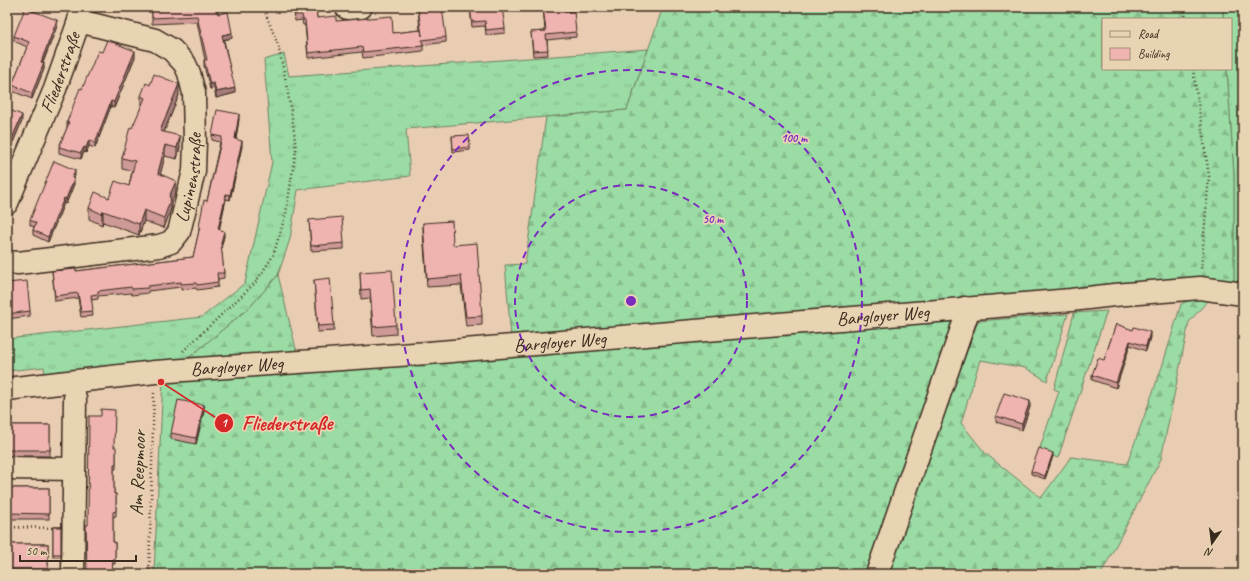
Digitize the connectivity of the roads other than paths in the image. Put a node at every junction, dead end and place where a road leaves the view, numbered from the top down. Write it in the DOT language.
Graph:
graph roads {
  1 [pos="80,14"];
  2 [pos="7,203"];
  3 [pos="7,262"];
  4 [pos="1243,294"];
  5 [pos="965,308"];
  6 [pos="7,389"];
  7 [pos="75,398"];
  8 [pos="7,468"];
  9 [pos="74,469"];
  10 [pos="73,574"];
  11 [pos="877,574"];
  1 -- 2 [label="street, Fliederstraße"];
  1 -- 3 [label="street, Lupinenstraße"];
  4 -- 5 [label="street, Bargloyer Weg"];
  5 -- 6 [label="street, Bargloyer Weg"];
  5 -- 11 [label="street"];
  7 -- 9 [label="street"];
  8 -- 9 [label="street"];
  9 -- 10 [label="street"];
}
